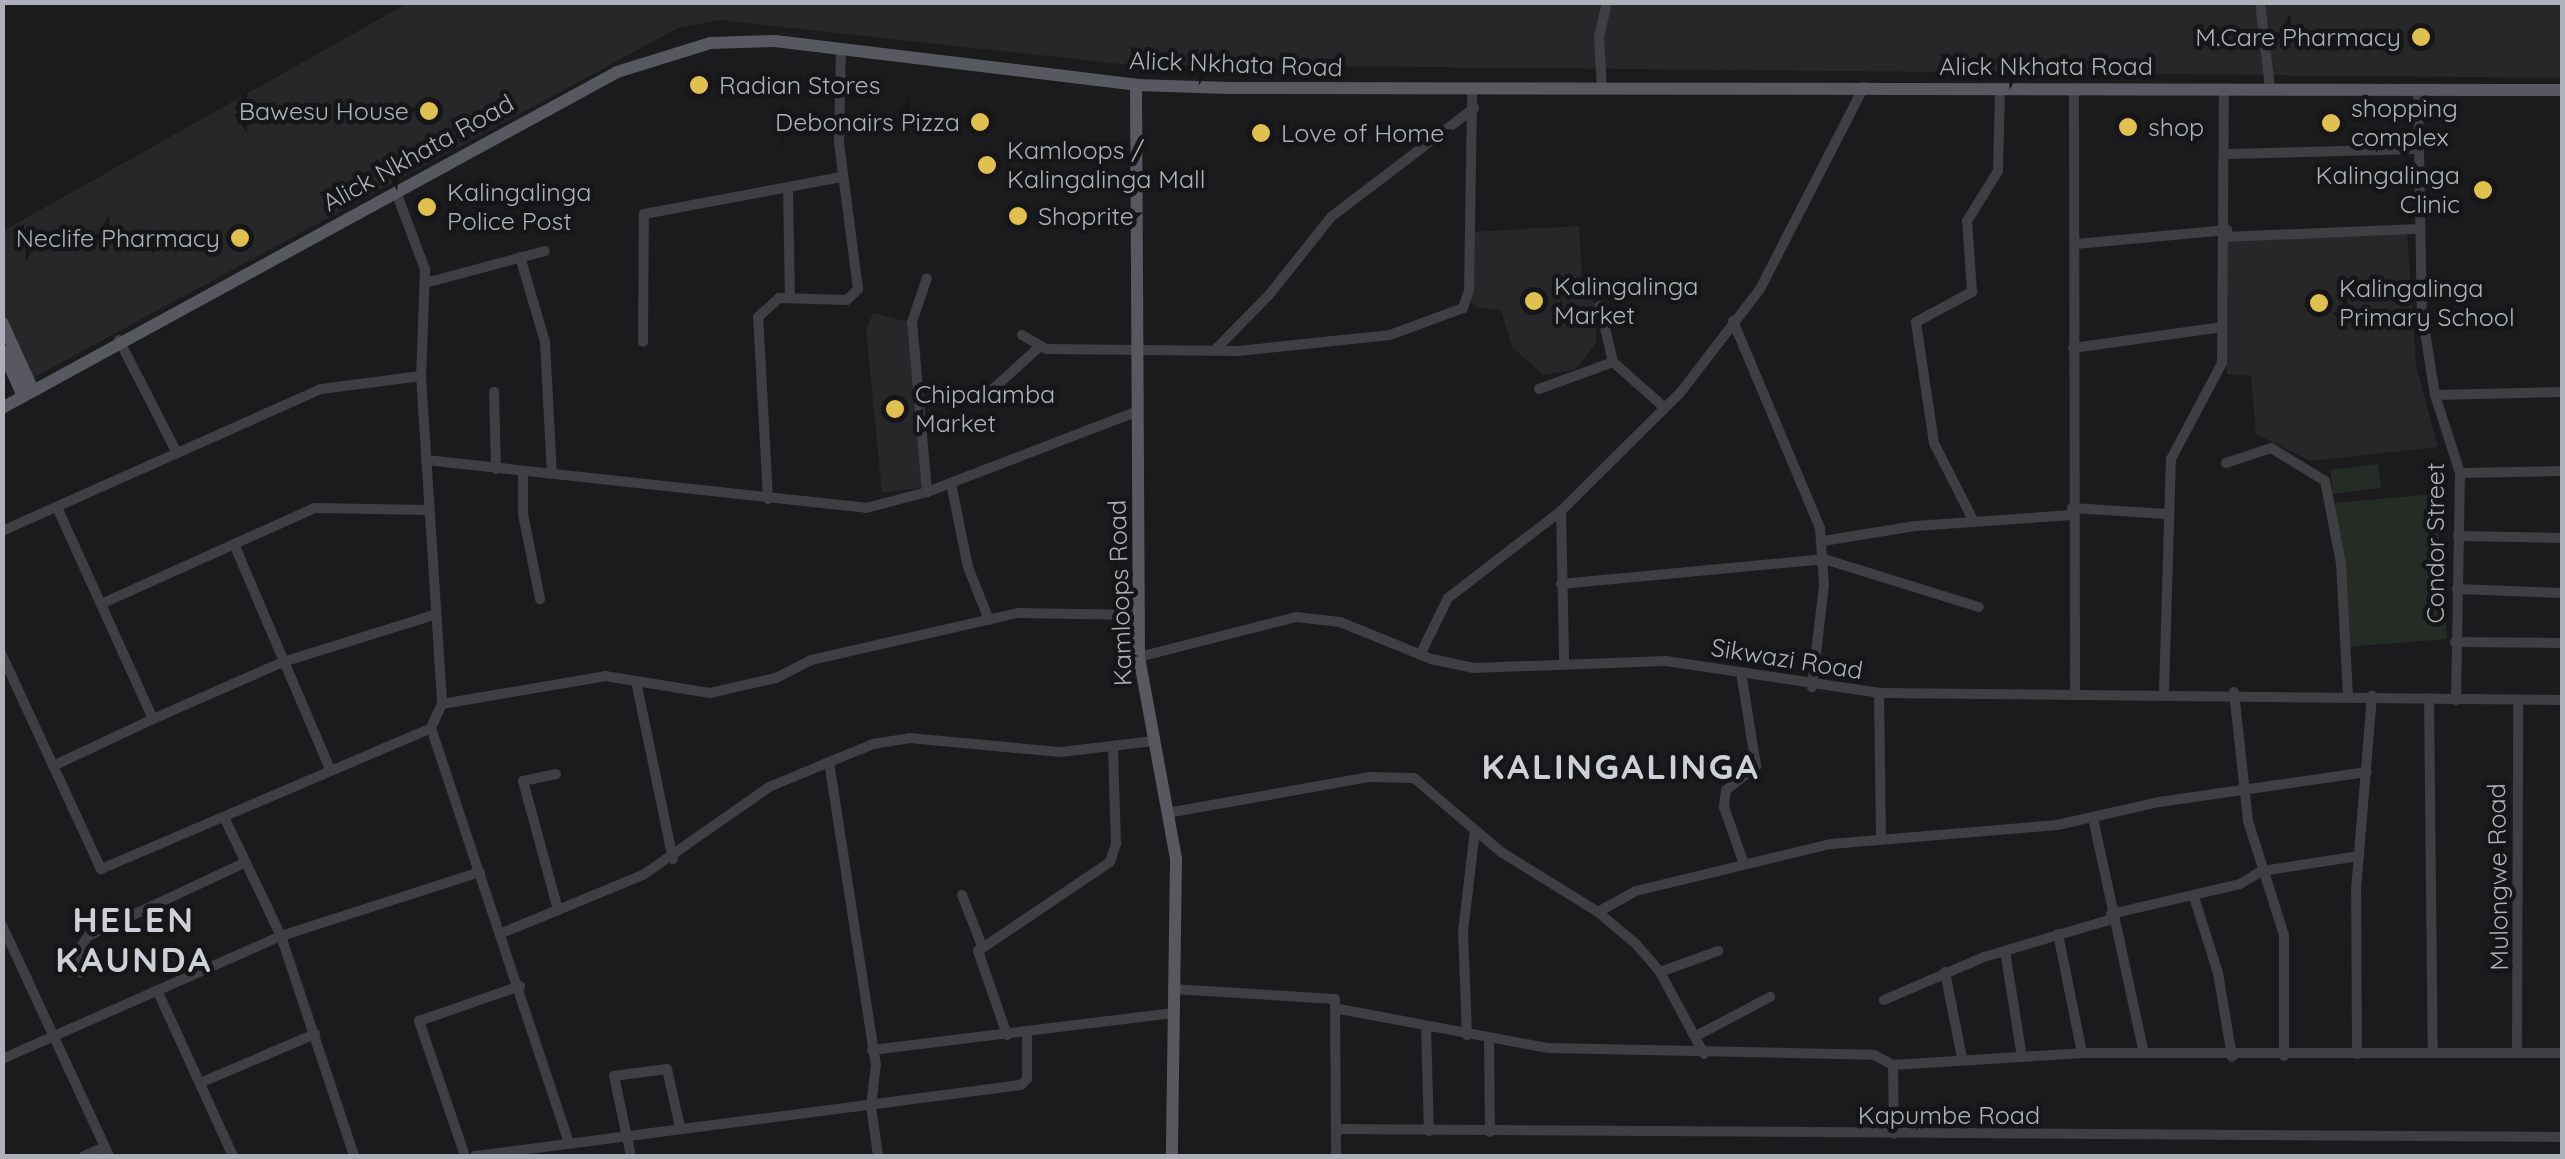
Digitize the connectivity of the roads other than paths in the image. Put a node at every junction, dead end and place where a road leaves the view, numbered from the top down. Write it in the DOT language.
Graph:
graph roads {
  1 [pos="1607,2"];
  2 [pos="2260,2"];
  3 [pos="841,48"];
  4 [pos="1136,85"];
  5 [pos="1864,86"];
  6 [pos="2000,88"];
  7 [pos="1602,89"];
  8 [pos="2074,89"];
  9 [pos="2224,89"];
  10 [pos="2270,89"];
  11 [pos="1472,90"];
  12 [pos="2562,90"];
  13 [pos="2418,91"];
  14 [pos="1474,108"];
  15 [pos="2418,149"];
  16 [pos="2228,154"];
  17 [pos="842,177"];
  18 [pos="788,188"];
  19 [pos="396,192"];
  20 [pos="2419,229"];
  21 [pos="2226,233"];
  22 [pos="2076,244"];
  23 [pos="545,250"];
  24 [pos="520,257"];
  25 [pos="927,278"];
  26 [pos="425,283"];
  27 [pos="790,298"];
  28 [pos="1600,306"];
  29 [pos="1733,321"];
  30 [pos="2,322"];
  31 [pos="2223,327"];
  32 [pos="1022,335"];
  33 [pos="119,340"];
  34 [pos="643,342"];
  35 [pos="1138,346"];
  36 [pos="1039,347"];
  37 [pos="2073,348"];
  38 [pos="2,350"];
  39 [pos="1214,351"];
  40 [pos="1613,362"];
  41 [pos="421,376"];
  42 [pos="1539,389"];
  43 [pos="494,392"];
  44 [pos="2562,392"];
  45 [pos="28,393"];
  46 [pos="2435,395"];
  47 [pos="981,400"];
  48 [pos="2,408"];
  49 [pos="1665,408"];
  50 [pos="1138,411"];
  51 [pos="176,451"];
  52 [pos="426,460"];
  53 [pos="2226,463"];
  54 [pos="496,469"];
  55 [pos="522,471"];
  56 [pos="2562,471"];
  57 [pos="2460,473"];
  58 [pos="552,474"];
  59 [pos="951,484"];
  60 [pos="927,492"];
  61 [pos="768,499"];
  62 [pos="57,507"];
  63 [pos="429,510"];
  64 [pos="1561,510"];
  65 [pos="2072,512"];
  66 [pos="2168,514"];
  67 [pos="1973,520"];
  68 [pos="2,531"];
  69 [pos="2458,536"];
  70 [pos="2562,538"];
  71 [pos="1823,541"];
  72 [pos="234,544"];
  73 [pos="1824,559"];
  74 [pos="1561,584"];
  75 [pos="2457,589"];
  76 [pos="2562,593"];
  77 [pos="540,599"];
  78 [pos="100,604"];
  79 [pos="1979,606"];
  80 [pos="434,615"];
  81 [pos="1139,615"];
  82 [pos="989,620"];
  83 [pos="2455,642"];
  84 [pos="2562,642"];
  85 [pos="2,655"];
  86 [pos="1420,655"];
  87 [pos="1139,657"];
  88 [pos="1564,660"];
  89 [pos="283,662"];
  90 [pos="1741,672"];
  91 [pos="636,681"];
  92 [pos="8,683"];
  93 [pos="1812,687"];
  94 [pos="2075,692"];
  95 [pos="2164,692"];
  96 [pos="2234,692"];
  97 [pos="1879,693"];
  98 [pos="2348,695"];
  99 [pos="2372,696"];
  100 [pos="2428,698"];
  101 [pos="2456,700"];
  102 [pos="2562,700"];
  103 [pos="2518,702"];
  104 [pos="442,704"];
  105 [pos="153,720"];
  106 [pos="431,728"];
  107 [pos="1153,741"];
  108 [pos="1114,747"];
  109 [pos="829,762"];
  110 [pos="53,766"];
  111 [pos="330,768"];
  112 [pos="2367,772"];
  113 [pos="556,774"];
  114 [pos="2242,790"];
  115 [pos="1167,813"];
  116 [pos="224,816"];
  117 [pos="2093,818"];
  118 [pos="1475,830"];
  119 [pos="1881,837"];
  120 [pos="2359,856"];
  121 [pos="673,860"];
  122 [pos="246,862"];
  123 [pos="1744,864"];
  124 [pos="2262,871"];
  125 [pos="480,872"];
  126 [pos="962,895"];
  127 [pos="2194,897"];
  128 [pos="558,910"];
  129 [pos="1598,912"];
  130 [pos="2111,916"];
  131 [pos="2,925"];
  132 [pos="502,932"];
  133 [pos="2058,934"];
  134 [pos="281,936"];
  135 [pos="6,939"];
  136 [pos="982,946"];
  137 [pos="2005,950"];
  138 [pos="1718,951"];
  139 [pos="80,972"];
  140 [pos="1660,972"];
  141 [pos="1945,972"];
  142 [pos="520,986"];
  143 [pos="1173,988"];
  144 [pos="157,990"];
  145 [pos="1770,997"];
  146 [pos="1884,1000"];
  147 [pos="1338,1009"];
  148 [pos="1172,1013"];
  149 [pos="1426,1026"];
  150 [pos="1027,1033"];
  151 [pos="315,1034"];
  152 [pos="1006,1035"];
  153 [pos="1467,1035"];
  154 [pos="53,1036"];
  155 [pos="1696,1036"];
  156 [pos="1489,1039"];
  157 [pos="872,1050"];
  158 [pos="2517,1051"];
  159 [pos="2433,1052"];
  160 [pos="2562,1052"];
  161 [pos="2082,1053"];
  162 [pos="1704,1054"];
  163 [pos="2144,1054"];
  164 [pos="2356,1054"];
  165 [pos="2022,1056"];
  166 [pos="2284,1056"];
  167 [pos="2232,1057"];
  168 [pos="1962,1058"];
  169 [pos="2,1059"];
  170 [pos="1893,1065"];
  171 [pos="200,1083"];
  172 [pos="871,1106"];
  173 [pos="680,1127"];
  174 [pos="1336,1128"];
  175 [pos="1429,1130"];
  176 [pos="1490,1132"];
  177 [pos="624,1134"];
  178 [pos="1894,1134"];
  179 [pos="2562,1137"];
  180 [pos="568,1141"];
  181 [pos="106,1152"];
  182 [pos="84,1156"];
  183 [pos="233,1156"];
  184 [pos="354,1156"];
  185 [pos="466,1156"];
  186 [pos="475,1156"];
  187 [pos="631,1156"];
  188 [pos="878,1156"];
  189 [pos="1172,1156"];
  190 [pos="1336,1156"];
  1 -- 7 [label="street"];
  2 -- 10 [label="street"];
  3 -- 4 [label="main road, Alick Nkhata Road"];
  3 -- 17 [label="street"];
  3 -- 19 [label="main road, Alick Nkhata Road"];
  4 -- 11 [label="main road, Alick Nkhata Road"];
  4 -- 35 [label="main road, Kamloops Road"];
  5 -- 6 [label="main road, Alick Nkhata Road"];
  5 -- 7 [label="main road, Alick Nkhata Road"];
  5 -- 29 [label="street"];
  6 -- 8 [label="main road, Alick Nkhata Road"];
  6 -- 67 [label="street"];
  7 -- 11 [label="main road, Alick Nkhata Road"];
  8 -- 9 [label="main road, Alick Nkhata Road"];
  8 -- 22 [label="street"];
  9 -- 10 [label="main road, Alick Nkhata Road"];
  9 -- 16 [label="street"];
  10 -- 13 [label="main road, Alick Nkhata Road"];
  11 -- 14 [label="street"];
  12 -- 13 [label="main road, Alick Nkhata Road"];
  13 -- 15 [label="street, Condor Street"];
  14 -- 39 [label="street"];
  14 -- 39 [label="street"];
  15 -- 16 [label="street"];
  15 -- 20 [label="street, Condor Street"];
  16 -- 21 [label="street"];
  17 -- 18 [label="street"];
  17 -- 27 [label="street"];
  18 -- 27 [label="street"];
  18 -- 34 [label="street"];
  19 -- 26 [label="street"];
  19 -- 33 [label="main road, Alick Nkhata Road"];
  20 -- 21 [label="street"];
  20 -- 46 [label="street, Condor Street"];
  21 -- 22 [label="street"];
  21 -- 31 [label="street"];
  22 -- 37 [label="street"];
  23 -- 24 [label="street"];
  24 -- 26 [label="street"];
  24 -- 58 [label="street"];
  25 -- 60 [label="street"];
  26 -- 41 [label="street"];
  27 -- 61 [label="street"];
  28 -- 40 [label="street"];
  29 -- 49 [label="street"];
  29 -- 71 [label="street"];
  30 -- 45 [label="main road"];
  31 -- 37 [label="street"];
  31 -- 66 [label="street"];
  32 -- 36 [label="street"];
  33 -- 45 [label="main road, Alick Nkhata Road"];
  33 -- 51 [label="street"];
  35 -- 36 [label="street"];
  35 -- 39 [label="street"];
  35 -- 50 [label="main road, Kamloops Road"];
  36 -- 47 [label="street"];
  37 -- 65 [label="street"];
  38 -- 45 [label="main road"];
  40 -- 42 [label="street"];
  40 -- 49 [label="street"];
  41 -- 51 [label="street"];
  41 -- 52 [label="street"];
  43 -- 54 [label="street"];
  44 -- 46 [label="street"];
  45 -- 48 [label="main road, Alick Nkhata Road"];
  46 -- 57 [label="street, Condor Street"];
  49 -- 64 [label="street"];
  50 -- 59 [label="street"];
  50 -- 81 [label="main road, Kamloops Road"];
  51 -- 62 [label="street"];
  52 -- 54 [label="street"];
  52 -- 63 [label="street"];
  53 -- 98 [label="street"];
  54 -- 55 [label="street"];
  55 -- 58 [label="street"];
  55 -- 77 [label="street"];
  56 -- 57 [label="street"];
  57 -- 69 [label="street, Condor Street"];
  58 -- 61 [label="street"];
  59 -- 60 [label="street"];
  59 -- 82 [label="street"];
  60 -- 61 [label="street"];
  62 -- 68 [label="street"];
  62 -- 78 [label="street"];
  63 -- 72 [label="street"];
  63 -- 80 [label="street"];
  64 -- 74 [label="street"];
  64 -- 86 [label="street"];
  65 -- 66 [label="street"];
  65 -- 67 [label="street"];
  65 -- 94 [label="street"];
  66 -- 95 [label="street"];
  67 -- 71 [label="street"];
  69 -- 70 [label="street"];
  69 -- 75 [label="street, Condor Street"];
  71 -- 73 [label="street"];
  72 -- 78 [label="street"];
  72 -- 89 [label="street"];
  73 -- 74 [label="street"];
  73 -- 79 [label="street"];
  73 -- 93 [label="street"];
  74 -- 88 [label="street"];
  75 -- 76 [label="street"];
  75 -- 83 [label="street, Condor Street"];
  78 -- 105 [label="street"];
  80 -- 89 [label="street"];
  80 -- 104 [label="street"];
  81 -- 82 [label="street"];
  81 -- 87 [label="main road, Kamloops Road"];
  82 -- 91 [label="street"];
  83 -- 84 [label="street"];
  83 -- 101 [label="street, Condor Street"];
  85 -- 92 [label="street"];
  86 -- 87 [label="street, Sikwazi Road"];
  86 -- 88 [label="street, Sikwazi Road"];
  87 -- 107 [label="main road, Kamloops Road"];
  88 -- 90 [label="street, Sikwazi Road"];
  89 -- 105 [label="street"];
  89 -- 111 [label="street"];
  90 -- 93 [label="street, Sikwazi Road"];
  90 -- 123 [label="street"];
  91 -- 104 [label="street"];
  91 -- 121 [label="street"];
  92 -- 110 [label="street"];
  93 -- 97 [label="street, Sikwazi Road"];
  94 -- 95 [label="street, Sikwazi Road"];
  94 -- 97 [label="street, Sikwazi Road"];
  95 -- 96 [label="street, Sikwazi Road"];
  96 -- 98 [label="street, Sikwazi Road"];
  96 -- 114 [label="street"];
  97 -- 119 [label="street"];
  98 -- 99 [label="street, Sikwazi Road"];
  99 -- 100 [label="street, Sikwazi Road"];
  99 -- 112 [label="street"];
  100 -- 101 [label="street, Sikwazi Road"];
  100 -- 159 [label="street"];
  101 -- 103 [label="street, Sikwazi Road"];
  102 -- 103 [label="street, Sikwazi Road"];
  103 -- 158 [label="street, Mulongwe Road"];
  104 -- 106 [label="street"];
  105 -- 110 [label="street"];
  106 -- 111 [label="street"];
  106 -- 125 [label="street"];
  107 -- 108 [label="street"];
  107 -- 115 [label="main road, Kamloops Road"];
  108 -- 109 [label="street"];
  108 -- 136 [label="street"];
  109 -- 121 [label="street"];
  109 -- 157 [label="street"];
  110 -- 116 [label="street"];
  111 -- 116 [label="street"];
  112 -- 114 [label="street"];
  112 -- 120 [label="street"];
  113 -- 128 [label="street"];
  114 -- 117 [label="street"];
  114 -- 124 [label="street"];
  115 -- 118 [label="street"];
  115 -- 143 [label="main road, Kamloops Road"];
  116 -- 122 [label="street"];
  117 -- 119 [label="street"];
  117 -- 130 [label="street"];
  118 -- 129 [label="street"];
  118 -- 153 [label="street"];
  119 -- 123 [label="street"];
  120 -- 124 [label="street"];
  120 -- 164 [label="street"];
  121 -- 128 [label="street"];
  122 -- 134 [label="street"];
  122 -- 139 [label="street"];
  123 -- 129 [label="street"];
  124 -- 127 [label="street"];
  124 -- 166 [label="street"];
  125 -- 132 [label="street"];
  125 -- 134 [label="street"];
  126 -- 136 [label="street"];
  127 -- 130 [label="street"];
  127 -- 167 [label="street"];
  128 -- 132 [label="street"];
  129 -- 140 [label="street"];
  130 -- 133 [label="street"];
  130 -- 163 [label="street"];
  131 -- 135 [label="street"];
  132 -- 142 [label="street"];
  133 -- 137 [label="street"];
  133 -- 161 [label="street"];
  134 -- 144 [label="street"];
  134 -- 151 [label="street"];
  135 -- 154 [label="street"];
  136 -- 152 [label="street"];
  137 -- 141 [label="street"];
  137 -- 165 [label="street"];
  138 -- 140 [label="street"];
  140 -- 155 [label="street"];
  141 -- 146 [label="street"];
  141 -- 168 [label="street"];
  142 -- 180 [label="street"];
  142 -- 185 [label="street"];
  143 -- 147 [label="street"];
  143 -- 148 [label="main road, Kamloops Road"];
  144 -- 154 [label="street"];
  144 -- 171 [label="street"];
  145 -- 155 [label="street"];
  147 -- 149 [label="street"];
  147 -- 174 [label="street"];
  148 -- 150 [label="street"];
  148 -- 189 [label="main road, Kamloops Road"];
  149 -- 153 [label="street"];
  149 -- 175 [label="street"];
  150 -- 152 [label="street"];
  150 -- 172 [label="street"];
  151 -- 171 [label="street"];
  151 -- 184 [label="street"];
  152 -- 157 [label="street"];
  153 -- 156 [label="street"];
  154 -- 169 [label="street"];
  154 -- 181 [label="street"];
  155 -- 162 [label="street"];
  156 -- 162 [label="street"];
  156 -- 176 [label="street"];
  157 -- 172 [label="street"];
  158 -- 159 [label="street"];
  158 -- 160 [label="street"];
  159 -- 164 [label="street"];
  161 -- 163 [label="street"];
  161 -- 165 [label="street"];
  162 -- 170 [label="street"];
  163 -- 167 [label="street"];
  164 -- 166 [label="street"];
  165 -- 168 [label="street"];
  166 -- 167 [label="street"];
  168 -- 170 [label="street"];
  170 -- 178 [label="street"];
  171 -- 183 [label="street"];
  172 -- 173 [label="street"];
  172 -- 188 [label="street"];
  173 -- 177 [label="street"];
  173 -- 177 [label="street"];
  174 -- 175 [label="street, Kapumbe Road"];
  174 -- 190 [label="street"];
  175 -- 176 [label="street, Kapumbe Road"];
  176 -- 178 [label="street, Kapumbe Road"];
  177 -- 180 [label="street"];
  177 -- 187 [label="street"];
  178 -- 179 [label="street, Kapumbe Road"];
  180 -- 186 [label="street"];
  181 -- 182 [label="street"];
}
